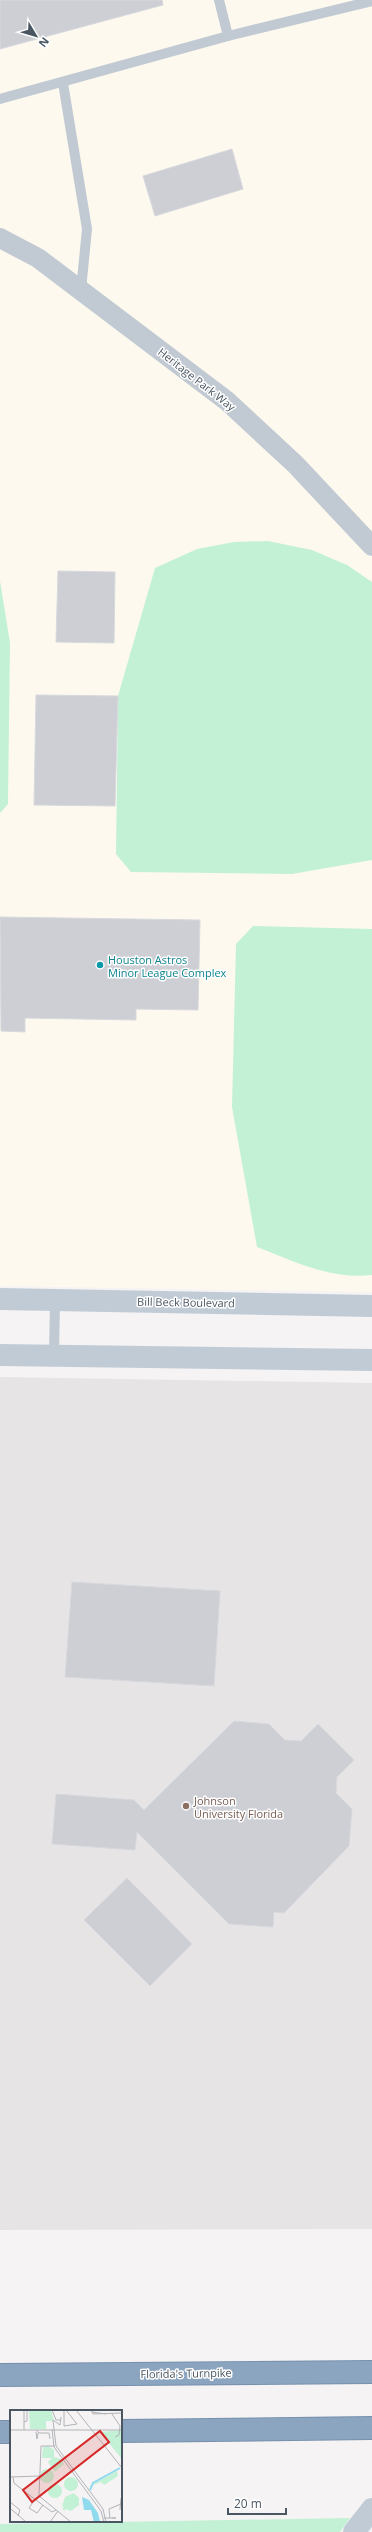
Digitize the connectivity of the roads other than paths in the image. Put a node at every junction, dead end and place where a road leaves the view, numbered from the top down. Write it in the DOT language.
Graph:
graph roads {
  1 [pos="219,0"];
  2 [pos="372,1"];
  3 [pos="228,36"];
  4 [pos="63,83"];
  5 [pos="0,99"];
  6 [pos="0,238"];
  7 [pos="81,290"];
  8 [pos="372,546"];
  9 [pos="0,1299"];
  10 [pos="55,1300"];
  11 [pos="372,1306"];
  12 [pos="0,1355"];
  13 [pos="54,1356"];
  14 [pos="372,1360"];
  15 [pos="372,2372"];
  16 [pos="0,2375"];
  17 [pos="372,2428"];
  18 [pos="122,2431"];
  19 [pos="372,2509"];
  20 [pos="354,2532"];
  1 -- 3 [label="lane"];
  2 -- 3 [label="lane"];
  3 -- 4 [label="lane"];
  4 -- 5 [label="lane"];
  4 -- 7 [label="lane"];
  6 -- 7 [label="street, Heritage Park Way"];
  7 -- 8 [label="street, Heritage Park Way"];
  9 -- 10 [label="street, Bill Beck Boulevard"];
  10 -- 11 [label="street, Bill Beck Boulevard"];
  10 -- 13 [label="lane"];
  12 -- 13 [label="street"];
  13 -- 14 [label="street"];
  15 -- 16 [label="highway, Florida's Turnpike"];
  17 -- 18 [label="highway"];
  19 -- 20 [label="street"];
}
